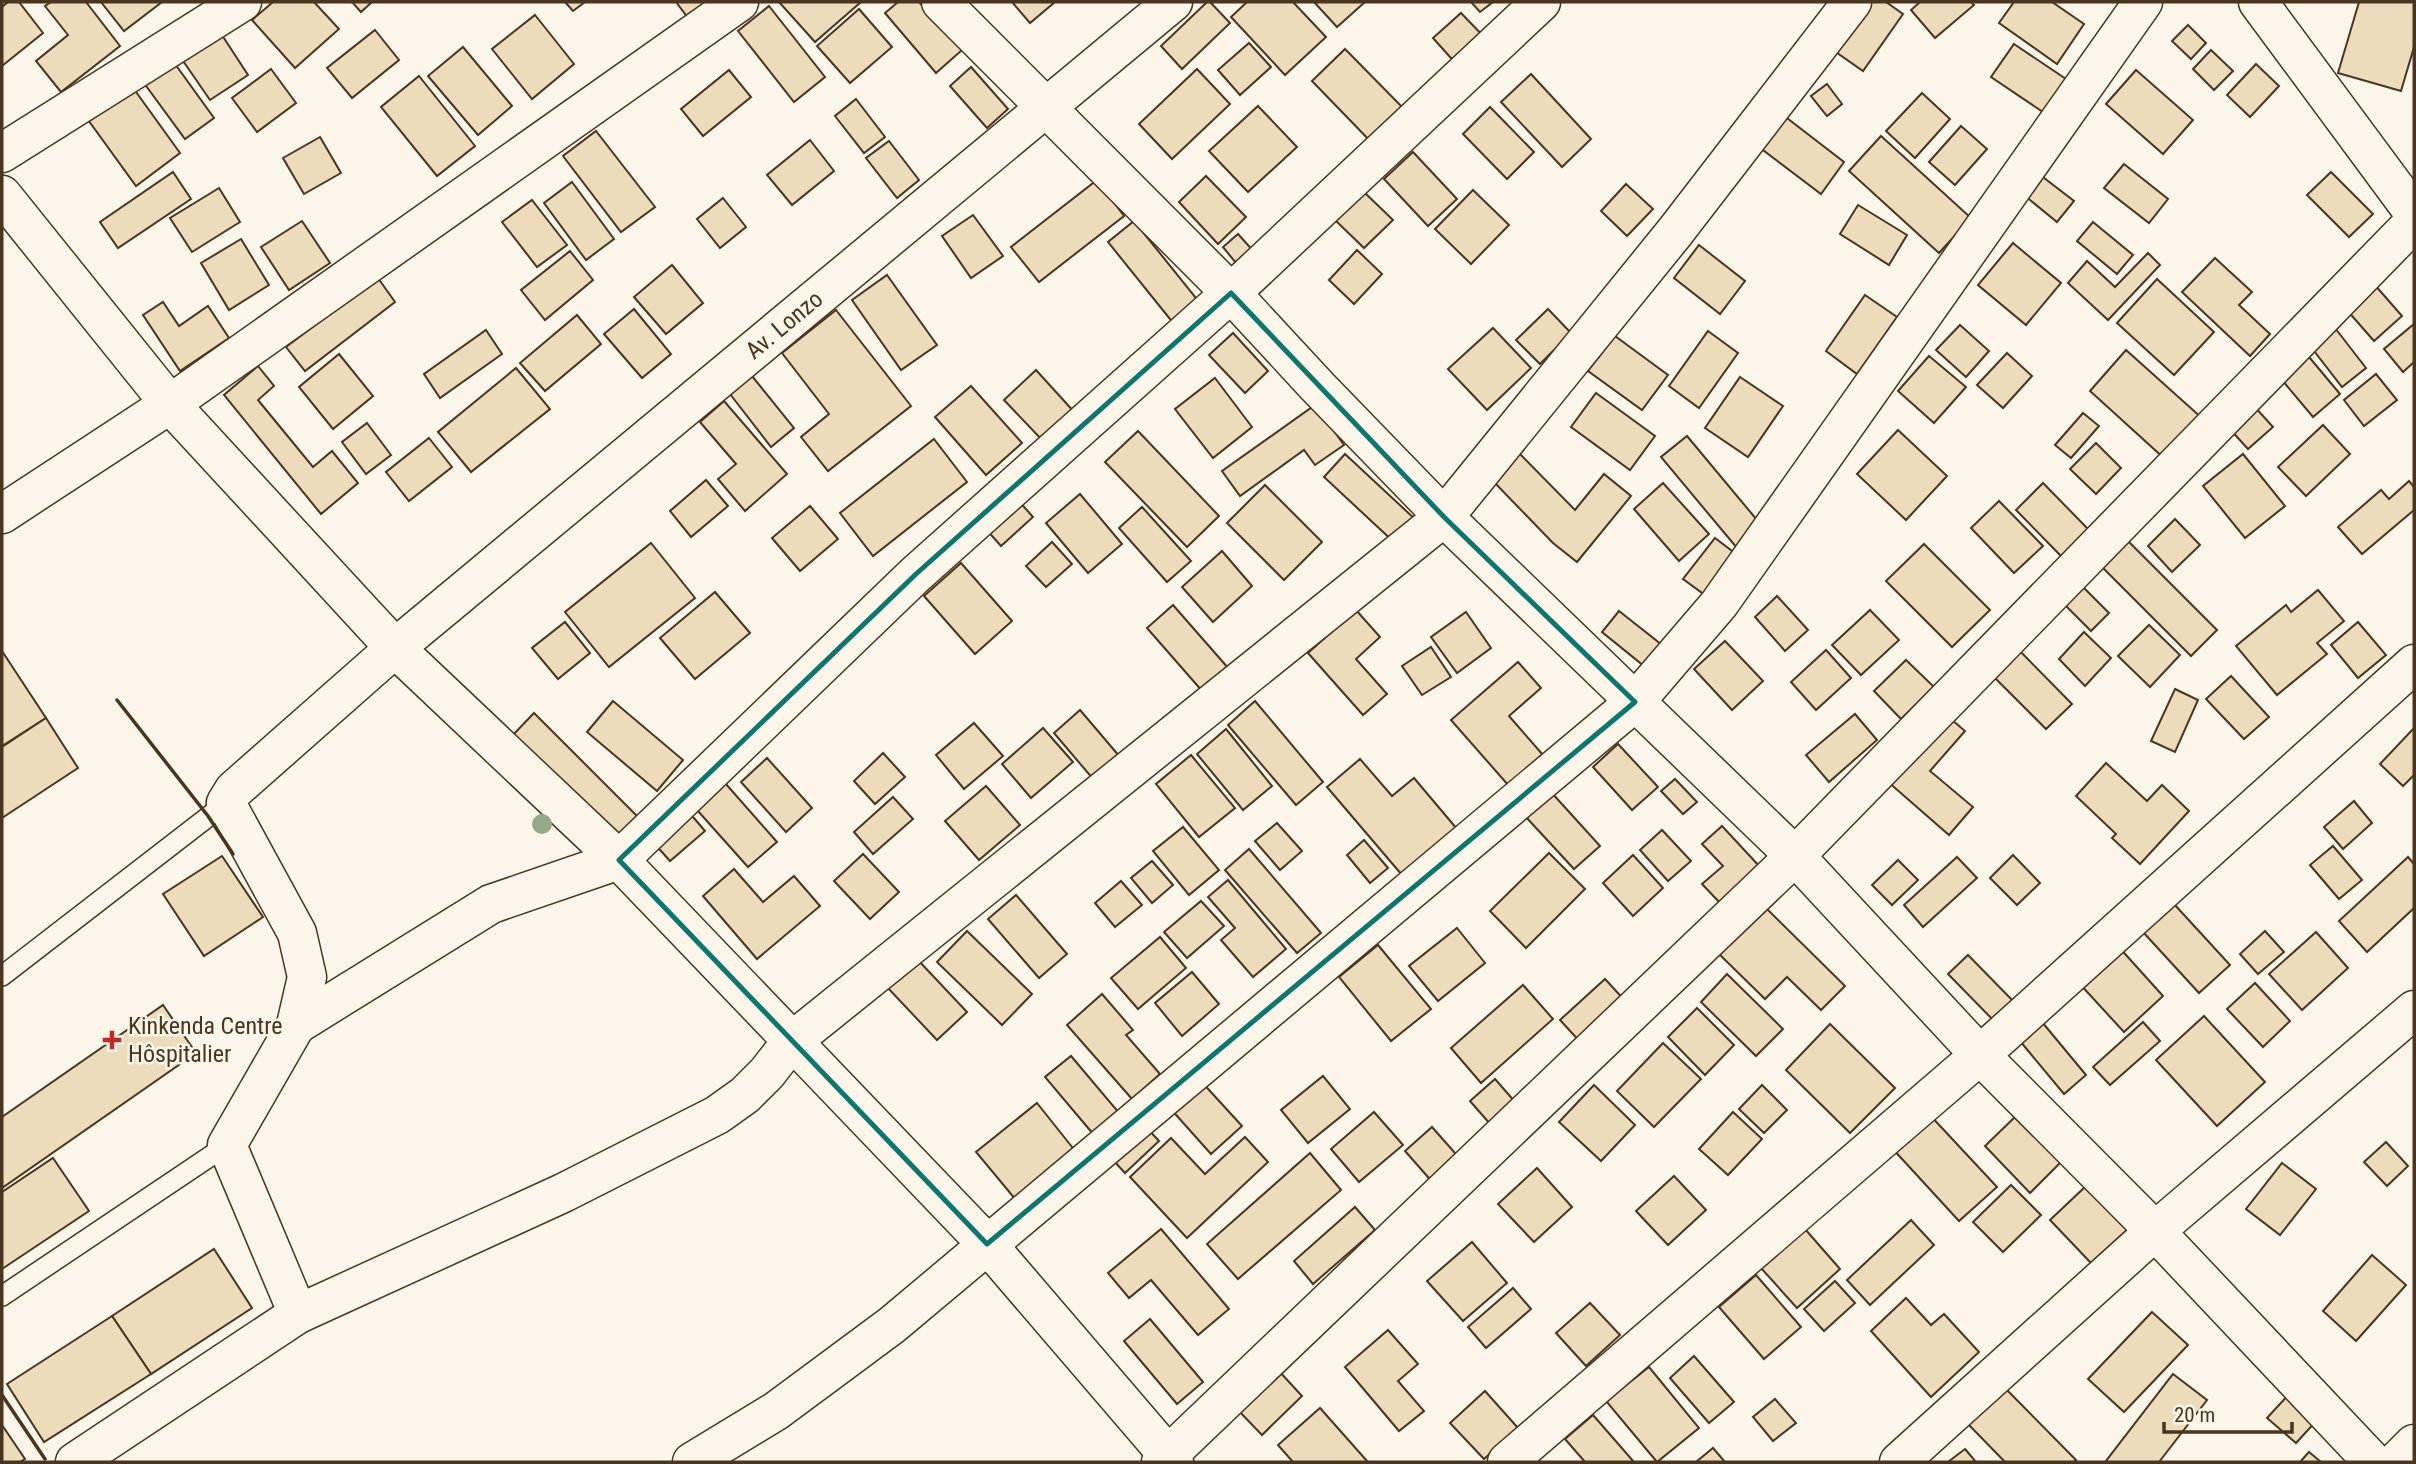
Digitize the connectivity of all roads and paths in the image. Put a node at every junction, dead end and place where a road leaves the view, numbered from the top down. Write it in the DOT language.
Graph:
graph roads {
  1 [pos="242,2"];
  2 [pos="739,2"];
  3 [pos="941,2"];
  4 [pos="1173,2"];
  5 [pos="1541,2"];
  6 [pos="1852,2"];
  7 [pos="2143,2"];
  8 [pos="2258,2"];
  9 [pos="1046,106"];
  10 [pos="2,153"];
  11 [pos="2,195"];
  12 [pos="2414,213"];
  13 [pos="2414,222"];
  14 [pos="1231,293"];
  15 [pos="170,404"];
  16 [pos="2,514"];
  17 [pos="1444,517"];
  18 [pos="395,648"];
  19 [pos="2414,664"];
  20 [pos="1636,702"];
  21 [pos="226,803"];
  22 [pos="1794,856"];
  23 [pos="619,860"];
  24 [pos="2,976"];
  25 [pos="2414,1010"];
  26 [pos="296,1025"];
  27 [pos="791,1042"];
  28 [pos="1980,1055"];
  29 [pos="227,1145"];
  30 [pos="2155,1231"];
  31 [pos="987,1244"];
  32 [pos="2,1296"];
  33 [pos="298,1314"];
  34 [pos="2414,1444"];
  35 [pos="1168,1460"];
  36 [pos="75,1462"];
  37 [pos="692,1462"];
  38 [pos="1507,1462"];
  39 [pos="1899,1462"];
  40 [pos="2373,1462"];
  41 [pos="2396,1462"];
  1 -- 10 [label="street"];
  2 -- 15 [label="street"];
  3 -- 9 [label="street"];
  4 -- 9 [label="street, Av. Lonzo"];
  5 -- 14 [label="street"];
  6 -- 17 [label="street"];
  7 -- 20 [label="street"];
  8 -- 12 [label="street"];
  9 -- 14 [label="street"];
  9 -- 18 [label="street, Av. Lonzo"];
  11 -- 15 [label="street"];
  13 -- 22 [label="street"];
  14 -- 17 [label="street"];
  14 -- 23 [label="street"];
  15 -- 16 [label="street"];
  15 -- 18 [label="street"];
  17 -- 20 [label="street"];
  17 -- 27 [label="street"];
  18 -- 21 [label="street, Av. Lonzo"];
  18 -- 23 [label="street"];
  19 -- 28 [label="street"];
  20 -- 22 [label="street"];
  20 -- 31 [label="street"];
  21 -- 24 [label="lane"];
  21 -- 26 [label="street"];
  22 -- 28 [label="street"];
  22 -- 35 [label="street"];
  23 -- 26 [label="street"];
  23 -- 27 [label="street"];
  25 -- 30 [label="street"];
  26 -- 29 [label="street"];
  27 -- 31 [label="street"];
  27 -- 33 [label="street"];
  28 -- 30 [label="street"];
  28 -- 38 [label="street"];
  29 -- 32 [label="lane"];
  29 -- 33 [label="street"];
  30 -- 39 [label="street"];
  30 -- 40 [label="street"];
  31 -- 35 [label="street"];
  31 -- 37 [label="street"];
  33 -- 36 [label="street"];
  34 -- 41 [label="street"];
}
